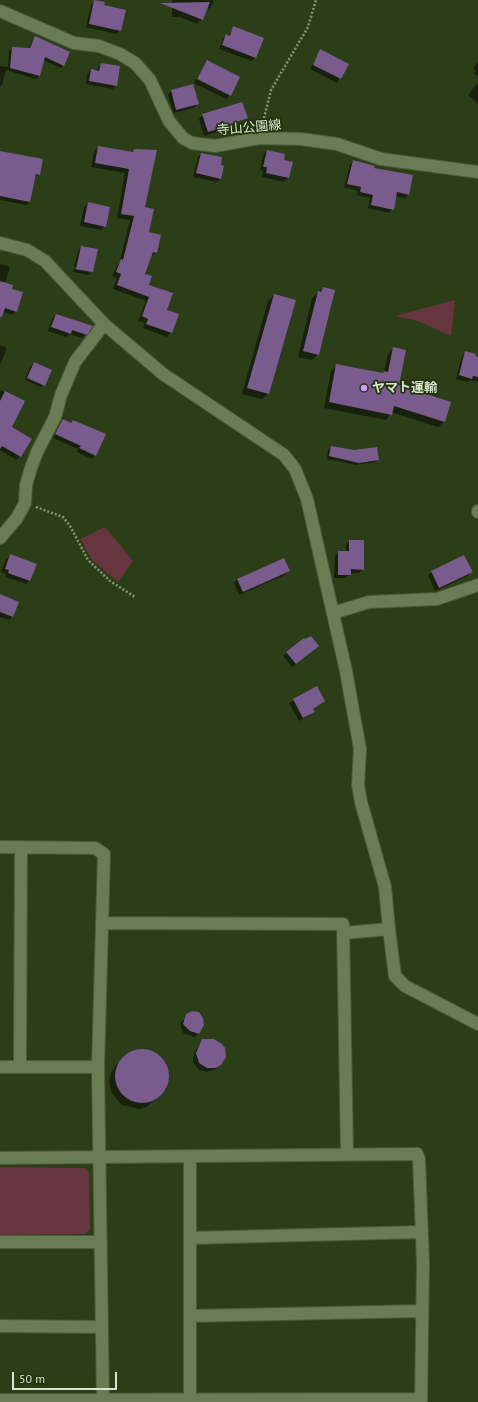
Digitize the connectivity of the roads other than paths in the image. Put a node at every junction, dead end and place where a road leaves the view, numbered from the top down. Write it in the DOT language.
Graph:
graph roads {
  1 [pos="0,11"];
  2 [pos="478,172"];
  3 [pos="0,243"];
  4 [pos="104,324"];
  5 [pos="0,538"];
  6 [pos="478,585"];
  7 [pos="333,613"];
  8 [pos="22,846"];
  9 [pos="0,847"];
  10 [pos="102,923"];
  11 [pos="389,929"];
  12 [pos="344,933"];
  13 [pos="478,1024"];
  14 [pos="0,1067"];
  15 [pos="20,1067"];
  16 [pos="98,1067"];
  17 [pos="347,1153"];
  18 [pos="190,1157"];
  19 [pos="0,1158"];
  20 [pos="100,1158"];
  21 [pos="422,1232"];
  22 [pos="190,1238"];
  23 [pos="0,1242"];
  24 [pos="101,1242"];
  25 [pos="421,1311"];
  26 [pos="190,1316"];
  27 [pos="0,1326"];
  28 [pos="102,1327"];
  29 [pos="0,1400"];
  30 [pos="421,1400"];
  31 [pos="103,1401"];
  32 [pos="190,1401"];
  1 -- 2 [label="street, 寺山公園線"];
  3 -- 4 [label="street"];
  4 -- 5 [label="street"];
  4 -- 7 [label="street"];
  6 -- 7 [label="street"];
  7 -- 11 [label="street"];
  8 -- 9 [label="street"];
  8 -- 10 [label="street"];
  8 -- 15 [label="street"];
  10 -- 12 [label="street"];
  10 -- 16 [label="street"];
  11 -- 12 [label="street"];
  11 -- 13 [label="street"];
  12 -- 17 [label="street"];
  14 -- 15 [label="street"];
  15 -- 16 [label="street"];
  16 -- 20 [label="street"];
  17 -- 18 [label="street"];
  17 -- 21 [label="street"];
  18 -- 20 [label="street"];
  18 -- 22 [label="street"];
  19 -- 20 [label="street"];
  20 -- 24 [label="street"];
  21 -- 22 [label="street"];
  21 -- 25 [label="street"];
  22 -- 26 [label="street"];
  23 -- 24 [label="street"];
  24 -- 28 [label="street"];
  25 -- 26 [label="street"];
  25 -- 30 [label="street"];
  26 -- 32 [label="street"];
  27 -- 28 [label="street"];
  28 -- 31 [label="street"];
  29 -- 31 [label="street"];
  30 -- 32 [label="street"];
  31 -- 32 [label="street"];
}
